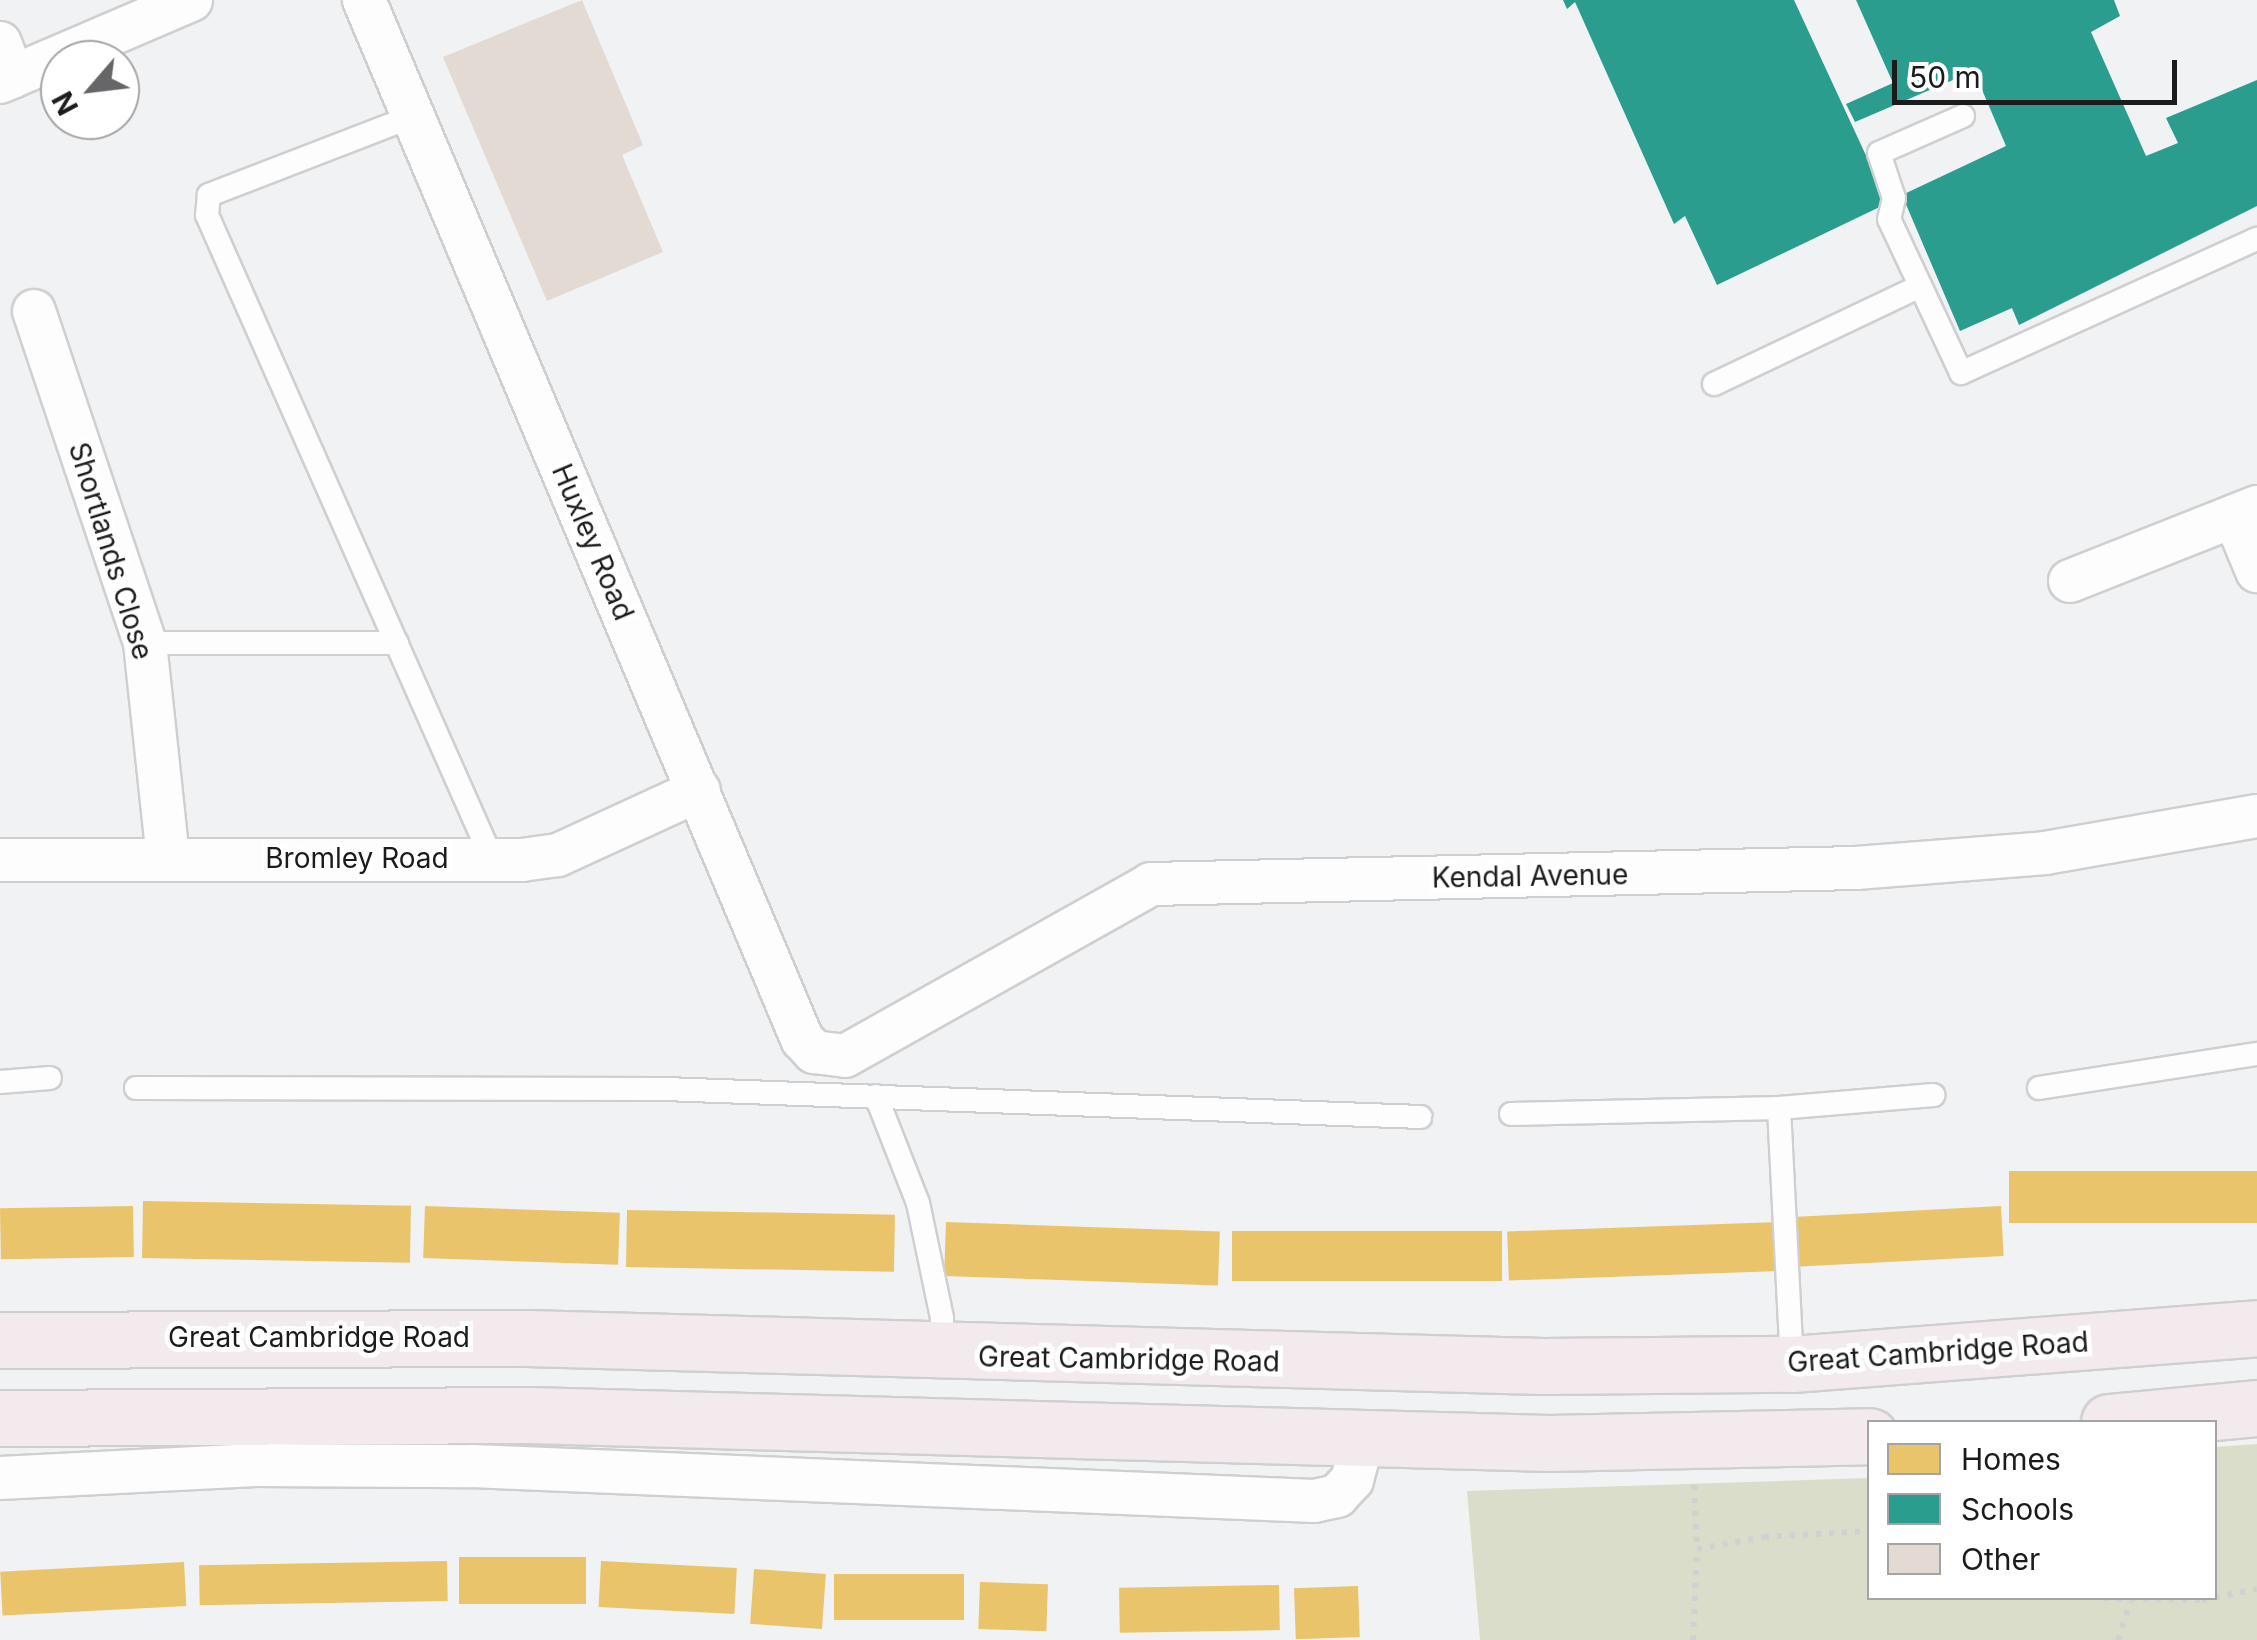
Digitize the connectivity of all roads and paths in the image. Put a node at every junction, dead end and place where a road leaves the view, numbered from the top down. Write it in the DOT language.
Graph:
graph roads {
  1 [pos="191,0"];
  2 [pos="364,0"];
  3 [pos="4,68"];
  4 [pos="1962,116"];
  5 [pos="411,118"];
  6 [pos="2257,239"];
  7 [pos="1918,287"];
  8 [pos="34,311"];
  9 [pos="1714,384"];
  10 [pos="2246,512"];
  11 [pos="2257,571"];
  12 [pos="2070,581"];
  13 [pos="397,642"];
  14 [pos="145,644"];
  15 [pos="699,790"];
  16 [pos="2257,816"];
  17 [pos="168,857"];
  18 [pos="0,860"];
  19 [pos="492,860"];
  20 [pos="2257,1054"];
  21 [pos="845,1056"];
  22 [pos="50,1078"];
  23 [pos="0,1082"];
  24 [pos="136,1088"];
  25 [pos="2039,1088"];
  26 [pos="1933,1095"];
  27 [pos="876,1096"];
  28 [pos="1780,1108"];
  29 [pos="1511,1114"];
  30 [pos="1420,1117"];
  31 [pos="2257,1328"];
  32 [pos="0,1340"];
  33 [pos="940,1354"];
  34 [pos="1792,1364"];
  35 [pos="2257,1408"];
  36 [pos="0,1418"];
  37 [pos="2130,1420"];
  38 [pos="1867,1436"];
  39 [pos="1364,1439"];
  40 [pos="1692,1443"];
  41 [pos="0,1478"];
  42 [pos="1867,1531"];
  43 [pos="1697,1549"];
  44 [pos="2257,1589"];
  45 [pos="2217,1597"];
  46 [pos="2117,1600"];
  47 [pos="2202,1600"];
  48 [pos="2130,1602"];
  49 [pos="1693,1640"];
  50 [pos="2118,1640"];
  1 -- 3 [label="street"];
  2 -- 5 [label="street, Huxley Road"];
  4 -- 7 [label="lane"];
  5 -- 13 [label="lane"];
  5 -- 15 [label="street, Huxley Road"];
  6 -- 7 [label="lane"];
  7 -- 9 [label="lane"];
  8 -- 14 [label="street, Shortlands Close"];
  10 -- 11 [label="street"];
  10 -- 12 [label="street"];
  13 -- 14 [label="lane"];
  13 -- 19 [label="lane"];
  14 -- 17 [label="street, Shortlands Close"];
  15 -- 19 [label="street, Bromley Road"];
  15 -- 21 [label="street, Huxley Road"];
  16 -- 21 [label="street, Kendal Avenue"];
  17 -- 18 [label="street, Bromley Road"];
  17 -- 19 [label="street, Bromley Road"];
  20 -- 25 [label="lane"];
  22 -- 23 [label="lane"];
  24 -- 27 [label="lane"];
  26 -- 28 [label="lane"];
  27 -- 30 [label="lane"];
  27 -- 33 [label="lane"];
  28 -- 29 [label="lane"];
  28 -- 34 [label="lane"];
  31 -- 34 [label="highway, Great Cambridge Road"];
  32 -- 33 [label="highway, Great Cambridge Road"];
  33 -- 34 [label="highway, Great Cambridge Road"];
  35 -- 37 [label="highway"];
  36 -- 39 [label="highway"];
  38 -- 40 [label="highway"];
  39 -- 40 [label="highway"];
  39 -- 41 [label="street"];
  40 -- 43 [label="path"];
  42 -- 43 [label="path"];
  43 -- 49 [label="path"];
  44 -- 45 [label="path"];
  46 -- 48 [label="path"];
  47 -- 48 [label="path"];
  48 -- 50 [label="path"];
}
